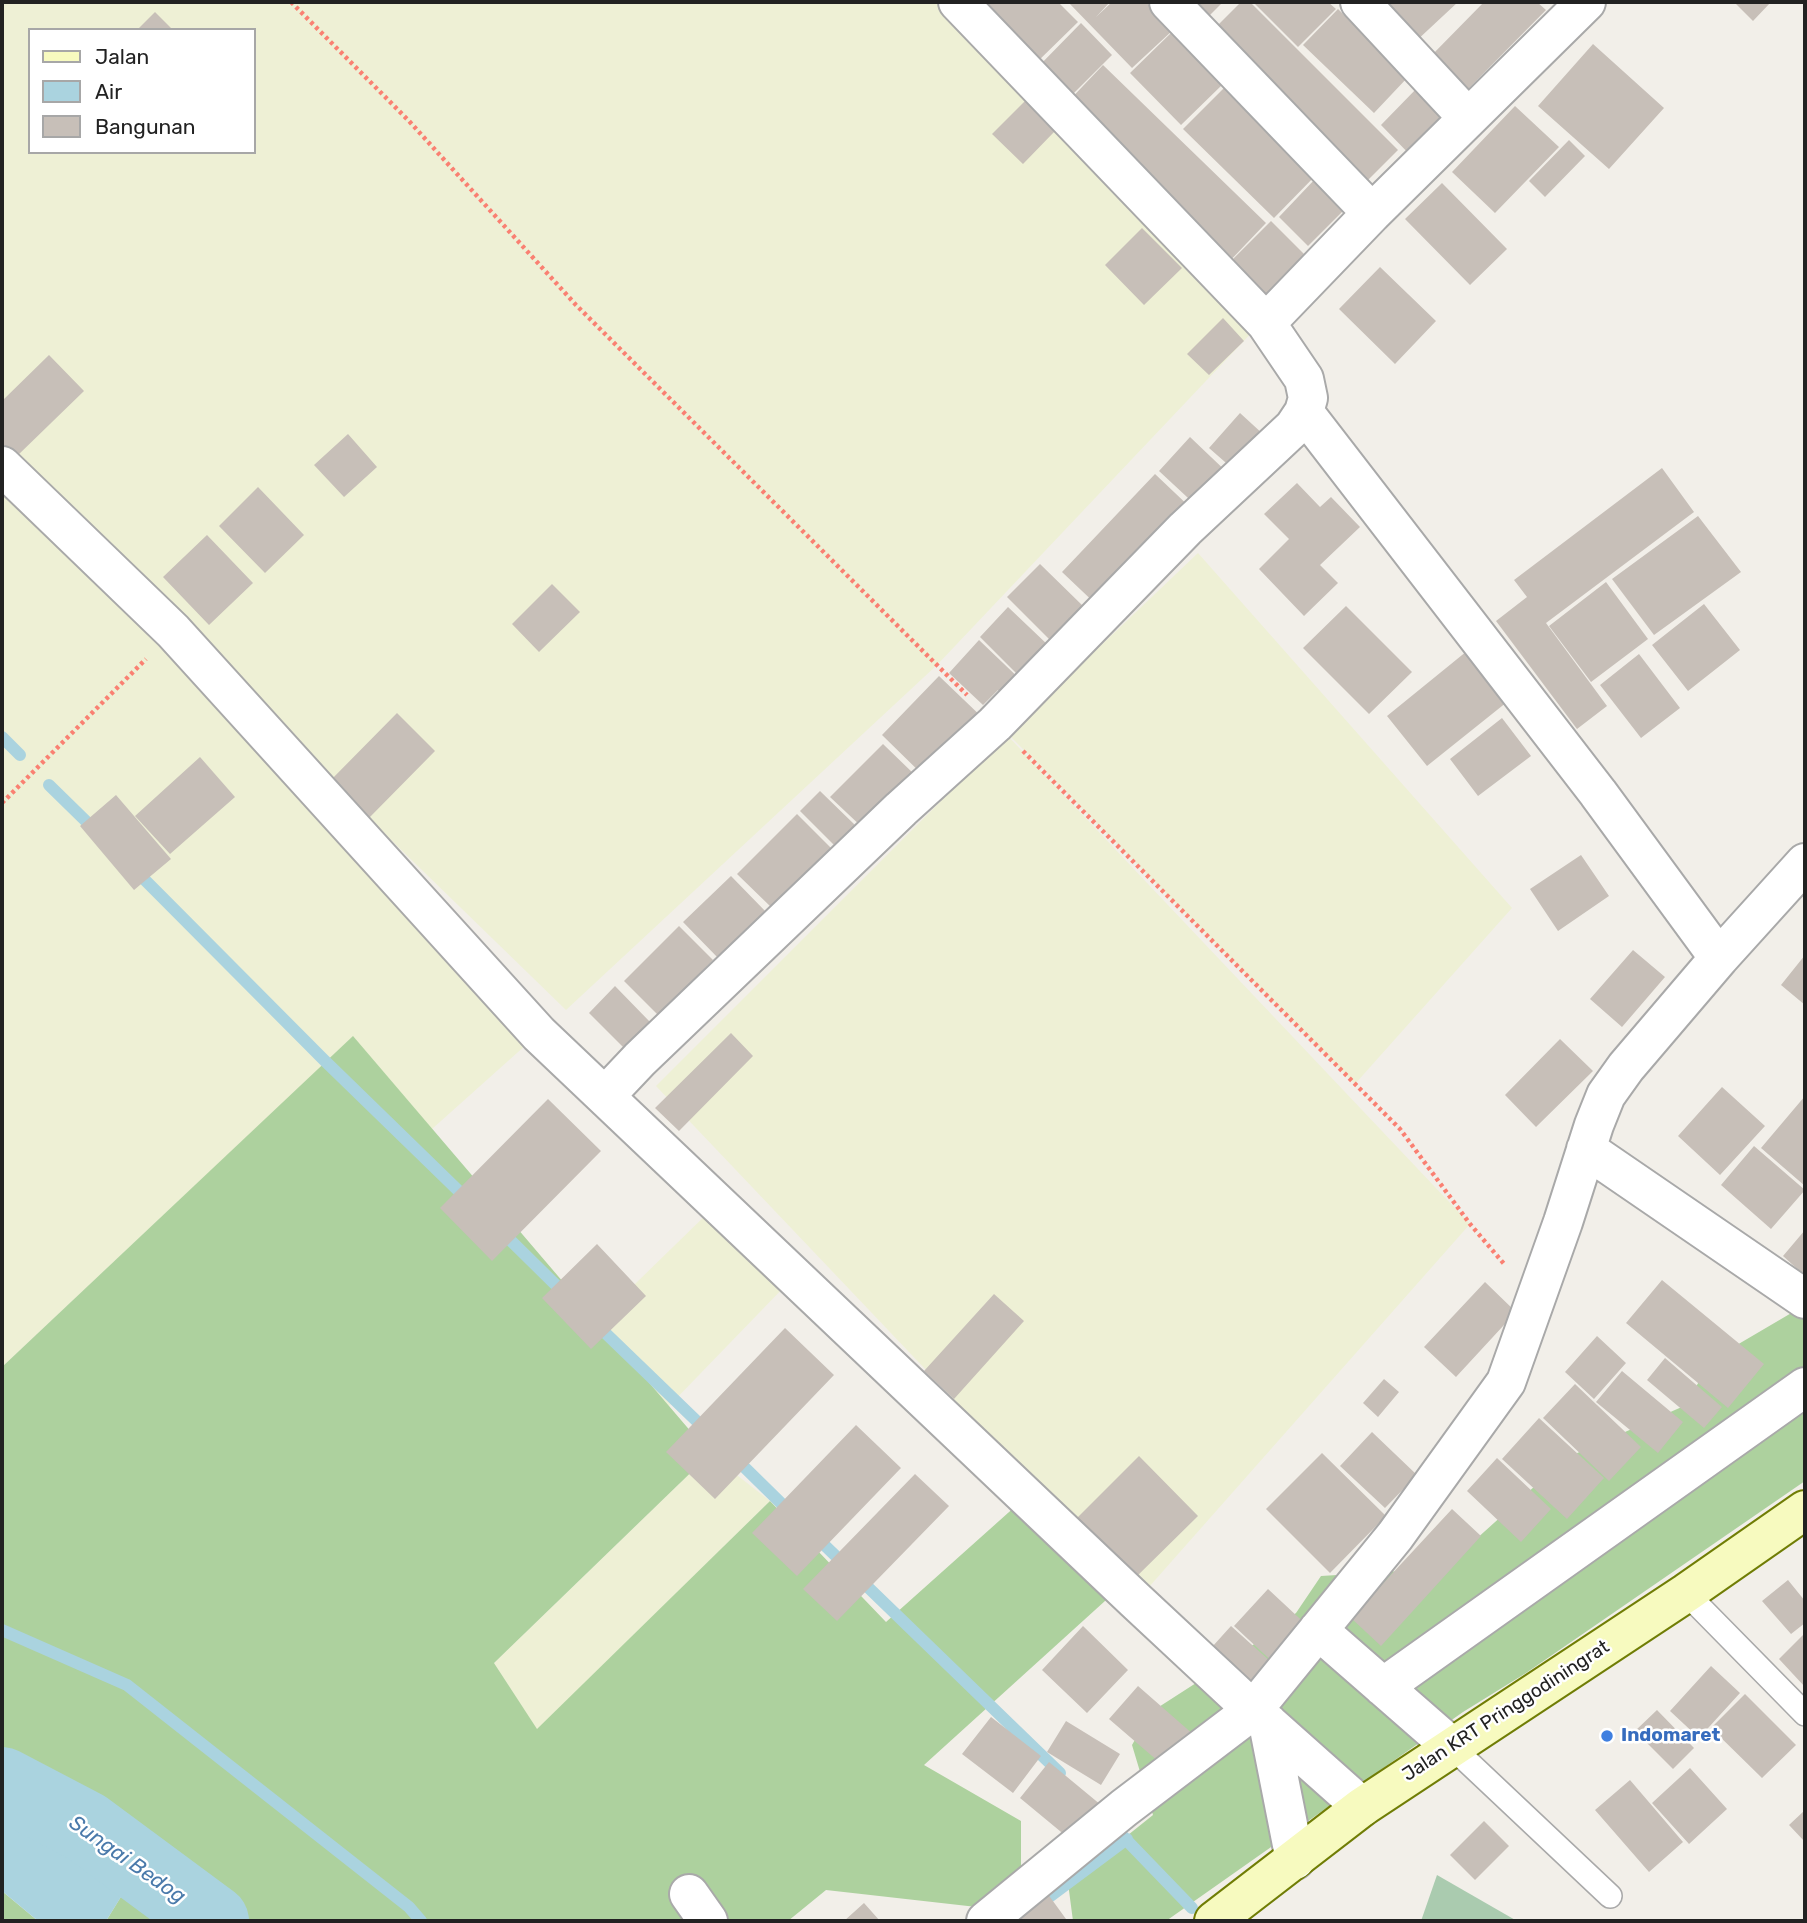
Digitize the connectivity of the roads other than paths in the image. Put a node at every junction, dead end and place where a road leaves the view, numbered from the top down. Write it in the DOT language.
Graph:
graph roads {
  1 [pos="958,2"];
  2 [pos="1169,2"];
  3 [pos="1360,2"];
  4 [pos="1580,4"];
  5 [pos="1468,118"];
  6 [pos="1372,214"];
  7 [pos="1266,323"];
  8 [pos="1304,412"];
  9 [pos="2,466"];
  10 [pos="1805,863"];
  11 [pos="1719,958"];
  12 [pos="605,1096"];
  13 [pos="1586,1149"];
  14 [pos="1805,1299"];
  15 [pos="1805,1387"];
  16 [pos="1805,1510"];
  17 [pos="1686,1592"];
  18 [pos="1318,1630"];
  19 [pos="1383,1687"];
  20 [pos="1805,1714"];
  21 [pos="1260,1717"];
  22 [pos="1452,1747"];
  23 [pos="1362,1807"];
  24 [pos="1295,1860"];
  25 [pos="1610,1896"];
  26 [pos="986,1921"];
  27 [pos="1214,1921"];
  1 -- 7 [label="street"];
  2 -- 6 [label="street"];
  3 -- 5 [label="street"];
  4 -- 5 [label="street"];
  5 -- 6 [label="street"];
  6 -- 7 [label="street"];
  7 -- 8 [label="street"];
  8 -- 11 [label="street"];
  8 -- 12 [label="street"];
  9 -- 12 [label="street"];
  10 -- 11 [label="street"];
  11 -- 13 [label="street"];
  12 -- 21 [label="street"];
  13 -- 14 [label="street"];
  13 -- 18 [label="street"];
  15 -- 19 [label="street"];
  16 -- 17 [label="main road, Jalan KRT Pringgodiningrat"];
  17 -- 20 [label="lane"];
  17 -- 22 [label="main road, Jalan KRT Pringgodiningrat"];
  18 -- 19 [label="street"];
  18 -- 21 [label="street"];
  19 -- 22 [label="street"];
  21 -- 23 [label="street"];
  21 -- 24 [label="street"];
  21 -- 26 [label="street"];
  22 -- 23 [label="main road, Jalan KRT Pringgodiningrat"];
  22 -- 25 [label="lane"];
  23 -- 24 [label="main road, Jalan KRT Pringgodiningrat"];
  24 -- 27 [label="main road, Jalan KRT Pringgodiningrat"];
}
